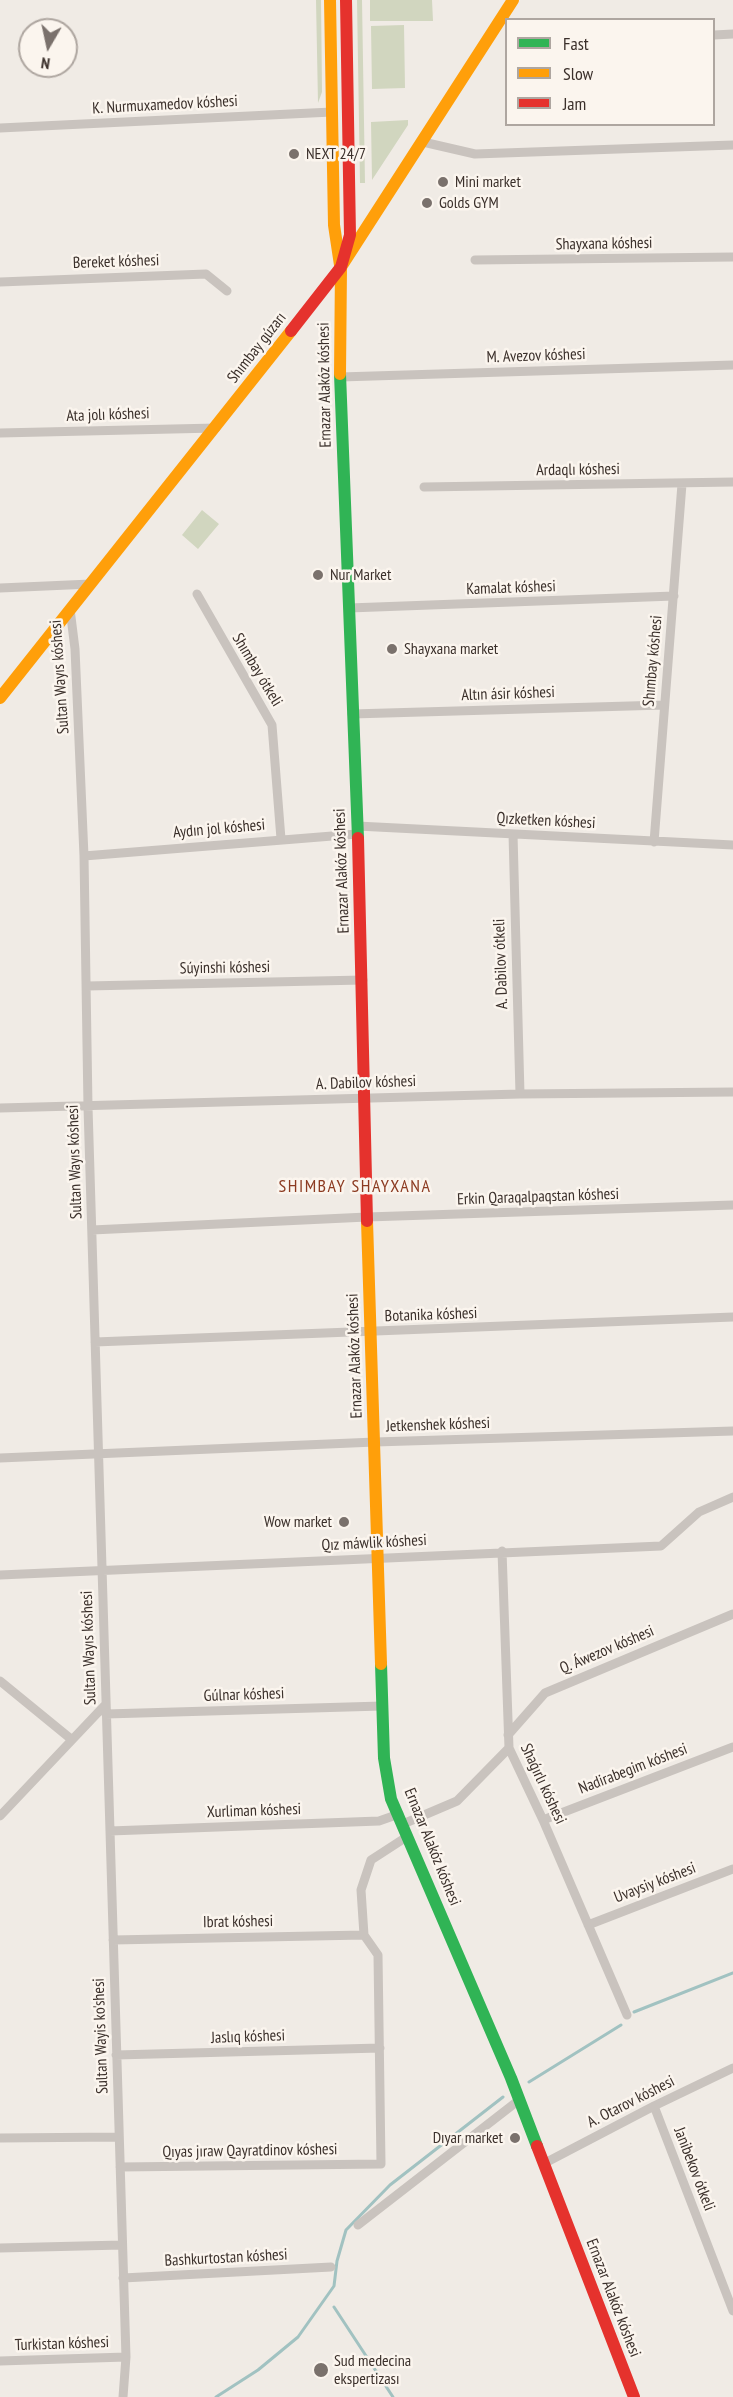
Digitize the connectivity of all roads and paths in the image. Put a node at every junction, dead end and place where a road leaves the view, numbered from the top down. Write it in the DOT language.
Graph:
graph roads {
  1 [pos="330,0"];
  2 [pos="346,0"];
  3 [pos="513,0"];
  4 [pos="733,34"];
  5 [pos="715,35"];
  6 [pos="332,112"];
  7 [pos="0,128"];
  8 [pos="423,142"];
  9 [pos="733,145"];
  10 [pos="733,257"];
  11 [pos="475,260"];
  12 [pos="341,267"];
  13 [pos="0,282"];
  14 [pos="227,291"];
  15 [pos="733,365"];
  16 [pos="340,377"];
  17 [pos="216,428"];
  18 [pos="0,433"];
  19 [pos="733,483"];
  20 [pos="682,484"];
  21 [pos="424,488"];
  22 [pos="91,584"];
  23 [pos="0,588"];
  24 [pos="197,594"];
  25 [pos="674,596"];
  26 [pos="349,608"];
  27 [pos="70,609"];
  28 [pos="0,698"];
  29 [pos="664,705"];
  30 [pos="352,714"];
  31 [pos="357,830"];
  32 [pos="513,834"];
  33 [pos="280,839"];
  34 [pos="654,842"];
  35 [pos="733,845"];
  36 [pos="84,856"];
  37 [pos="363,980"];
  38 [pos="87,986"];
  39 [pos="733,1092"];
  40 [pos="520,1094"];
  41 [pos="365,1098"];
  42 [pos="88,1107"];
  43 [pos="0,1108"];
  44 [pos="733,1205"];
  45 [pos="367,1217"];
  46 [pos="92,1230"];
  47 [pos="733,1317"];
  48 [pos="371,1332"];
  49 [pos="95,1342"];
  50 [pos="733,1431"];
  51 [pos="375,1442"];
  52 [pos="98,1455"];
  53 [pos="0,1458"];
  54 [pos="733,1497"];
  55 [pos="502,1551"];
  56 [pos="378,1557"];
  57 [pos="102,1572"];
  58 [pos="0,1575"];
  59 [pos="733,1614"];
  60 [pos="0,1682"];
  61 [pos="382,1706"];
  62 [pos="106,1709"];
  63 [pos="508,1735"];
  64 [pos="71,1739"];
  65 [pos="733,1747"];
  66 [pos="509,1748"];
  67 [pos="0,1816"];
  68 [pos="401,1819"];
  69 [pos="543,1820"];
  70 [pos="110,1831"];
  71 [pos="408,1836"];
  72 [pos="733,1869"];
  73 [pos="588,1925"];
  74 [pos="364,1935"];
  75 [pos="113,1940"];
  76 [pos="627,2015"];
  77 [pos="380,2048"];
  78 [pos="117,2055"];
  79 [pos="733,2068"];
  80 [pos="519,2100"];
  81 [pos="654,2106"];
  82 [pos="119,2137"];
  83 [pos="0,2138"];
  84 [pos="543,2164"];
  85 [pos="120,2168"];
  86 [pos="358,2225"];
  87 [pos="122,2245"];
  88 [pos="0,2248"];
  89 [pos="331,2267"];
  90 [pos="123,2278"];
  91 [pos="733,2311"];
  92 [pos="126,2357"];
  93 [pos="0,2361"];
  94 [pos="123,2397"];
  95 [pos="634,2397"];
  1 -- 6 [label="main road, Ernazar Alakóz kóshesi"];
  2 -- 12 [label="main road, Ernazar Alakóz kóshesi"];
  3 -- 8 [label="main road, Shımbay gúzarı"];
  4 -- 5 [label="street"];
  6 -- 7 [label="street, K. Nurmuxamedov kóshesi"];
  6 -- 12 [label="main road, Ernazar Alakóz kóshesi"];
  8 -- 9 [label="street"];
  8 -- 12 [label="main road, Shımbay gúzarı"];
  10 -- 11 [label="street, Shayxana kóshesi"];
  12 -- 16 [label="main road, Ernazar Alakóz kóshesi"];
  12 -- 17 [label="main road, Shımbay gúzarı"];
  13 -- 14 [label="street, Bereket kóshesi"];
  15 -- 16 [label="street, M. Avezov kóshesi"];
  16 -- 26 [label="main road, Ernazar Alakóz kóshesi"];
  17 -- 18 [label="street, Ata jolı kóshesi"];
  17 -- 22 [label="main road, Shımbay gúzarı"];
  19 -- 20 [label="street, Ardaqlı kóshesi"];
  20 -- 21 [label="street, Ardaqlı kóshesi"];
  20 -- 25 [label="street, Shımbay kóshesi"];
  22 -- 23 [label="street"];
  22 -- 27 [label="main road, Shımbay gúzarı"];
  24 -- 33 [label="street, Shımbay ótkeli"];
  25 -- 26 [label="street, Kamalat kóshesi"];
  25 -- 29 [label="street, Shımbay kóshesi"];
  26 -- 30 [label="main road, Ernazar Alakóz kóshesi"];
  27 -- 28 [label="main road, Shımbay gúzarı"];
  27 -- 36 [label="street, Sultan Wayıs kóshesi"];
  29 -- 30 [label="street, Altın ásir kóshesi"];
  29 -- 34 [label="street, Shımbay kóshesi"];
  30 -- 31 [label="main road, Ernazar Alakóz kóshesi"];
  31 -- 32 [label="street, Qızketken kóshesi"];
  31 -- 33 [label="street, Aydın jol kóshesi"];
  31 -- 37 [label="main road, Ernazar Alakóz kóshesi"];
  32 -- 34 [label="street, Qızketken kóshesi"];
  32 -- 40 [label="street, A. Dabilov ótkeli"];
  33 -- 36 [label="street, Aydın jol kóshesi"];
  34 -- 35 [label="street, Qızketken kóshesi"];
  36 -- 38 [label="street, Sultan Wayıs kóshesi"];
  37 -- 38 [label="street, Súyinshi kóshesi"];
  37 -- 41 [label="main road, Ernazar Alakóz kóshesi"];
  38 -- 42 [label="street, Sultan Wayıs kóshesi"];
  39 -- 40 [label="street, A. Dabilov kóshesi"];
  40 -- 41 [label="street, A. Dabilov kóshesi"];
  41 -- 42 [label="street, A. Dabilov kóshesi"];
  41 -- 45 [label="main road, Ernazar Alakóz kóshesi"];
  42 -- 43 [label="street, A. Dabilov kóshesi"];
  42 -- 46 [label="street, Sultan Wayıs kóshesi"];
  44 -- 45 [label="street, Erkin Qaraqalpaqstan kóshesi"];
  45 -- 46 [label="street, Erkin Qaraqalpaqstan kóshesi"];
  45 -- 48 [label="main road, Ernazar Alakóz kóshesi"];
  46 -- 49 [label="street, Sultan Wayıs kóshesi"];
  47 -- 48 [label="street, Botanika kóshesi"];
  48 -- 49 [label="street, Botanika kóshesi"];
  48 -- 51 [label="main road, Ernazar Alakóz kóshesi"];
  49 -- 52 [label="street, Sultan Wayıs kóshesi"];
  50 -- 51 [label="street, Jetkenshek kóshesi"];
  51 -- 52 [label="street, Jetkenshek kóshesi"];
  51 -- 56 [label="main road, Ernazar Alakóz kóshesi"];
  52 -- 53 [label="street, Jetkenshek kóshesi"];
  52 -- 57 [label="street, Sultan Wayıs kóshesi"];
  54 -- 55 [label="street, Qız máwlik kóshesi"];
  55 -- 56 [label="street, Qız máwlik kóshesi"];
  55 -- 63 [label="street, Shaǵırlı kóshesi"];
  56 -- 57 [label="street, Qız máwlik kóshesi"];
  56 -- 61 [label="main road, Ernazar Alakóz kóshesi"];
  57 -- 58 [label="street, Qız máwlik kóshesi"];
  57 -- 62 [label="street, Sultan Wayıs kóshesi"];
  59 -- 63 [label="street, Q. Áwezov kóshesi"];
  60 -- 64 [label="street"];
  61 -- 62 [label="street, Gúlnar kóshesi"];
  61 -- 68 [label="main road, Ernazar Alakóz kóshesi"];
  62 -- 64 [label="street"];
  62 -- 70 [label="street, Sultan Wayis ko'shesi"];
  63 -- 66 [label="street, Shaǵırlı kóshesi"];
  64 -- 67 [label="street"];
  65 -- 69 [label="street, Nadirabegim kóshesi"];
  66 -- 68 [label="street, Xurliman kóshesi"];
  66 -- 69 [label="street, Shaǵırlı kóshesi"];
  68 -- 70 [label="street, Xurliman kóshesi"];
  68 -- 71 [label="main road, Ernazar Alakóz kóshesi"];
  69 -- 73 [label="street, Shaǵırlı kóshesi"];
  70 -- 75 [label="street, Sultan Wayis ko'shesi"];
  71 -- 74 [label="street"];
  71 -- 80 [label="main road, Ernazar Alakóz kóshesi"];
  72 -- 73 [label="street, Uvaysiy kóshesi"];
  73 -- 76 [label="street, Shaǵırlı kóshesi"];
  74 -- 75 [label="street, Ibrat kóshesi"];
  74 -- 77 [label="street"];
  75 -- 78 [label="street, Sultan Wayis ko'shesi"];
  77 -- 78 [label="street, Jaslıq kóshesi"];
  77 -- 85 [label="street, Qıyas jıraw Qayratdinov kóshesi"];
  78 -- 82 [label="street, Sultan Wayis ko'shesi"];
  79 -- 81 [label="street, A. Otarov kóshesi"];
  80 -- 84 [label="main road, Ernazar Alakóz kóshesi"];
  80 -- 86 [label="street"];
  81 -- 84 [label="street, A. Otarov kóshesi"];
  81 -- 91 [label="street, Janibekov ótkeli"];
  82 -- 83 [label="street"];
  82 -- 85 [label="street, Sultan Wayis ko'shesi"];
  84 -- 95 [label="main road, Ernazar Alakóz kóshesi"];
  85 -- 87 [label="street, Sultan Wayis ko'shesi"];
  87 -- 88 [label="street"];
  87 -- 90 [label="street, Sultan Wayis ko'shesi"];
  89 -- 90 [label="street, Bashkurtostan kóshesi"];
  90 -- 92 [label="street, Sultan Wayis ko'shesi"];
  92 -- 93 [label="street, Turkistan kóshesi"];
  92 -- 94 [label="street, Sultan Wayis ko'shesi"];
}
